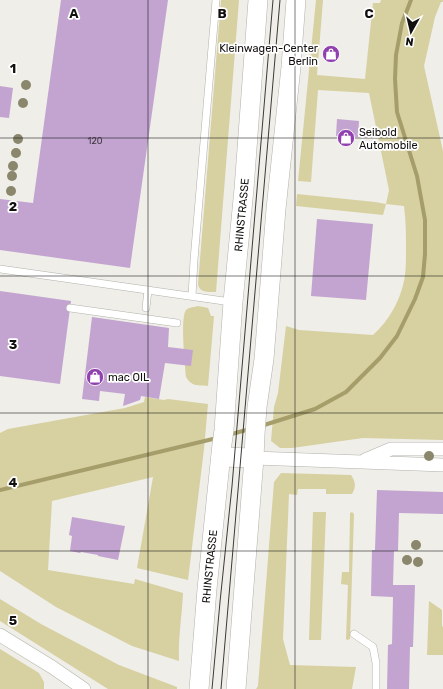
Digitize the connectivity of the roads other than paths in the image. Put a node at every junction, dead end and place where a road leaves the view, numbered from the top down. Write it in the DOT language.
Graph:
graph roads {
  1 [pos="216,0"];
  2 [pos="258,0"];
  3 [pos="296,0"];
  4 [pos="0,269"];
  5 [pos="148,290"];
  6 [pos="192,296"];
  7 [pos="233,302"];
  8 [pos="70,308"];
  9 [pos="146,308"];
  10 [pos="177,323"];
  11 [pos="223,444"];
  12 [pos="443,450"];
  13 [pos="254,458"];
  14 [pos="361,462"];
  15 [pos="443,465"];
  16 [pos="354,634"];
  17 [pos="0,635"];
  18 [pos="77,687"];
  19 [pos="199,689"];
  20 [pos="236,689"];
  21 [pos="376,689"];
  1 -- 6 [label="lane"];
  2 -- 7 [label="main road, RHINSTRASSE"];
  3 -- 13 [label="main road"];
  4 -- 5 [label="lane"];
  5 -- 6 [label="lane"];
  5 -- 9 [label="lane"];
  6 -- 7 [label="lane"];
  7 -- 11 [label="main road, RHINSTRASSE"];
  8 -- 10 [label="lane"];
  11 -- 13 [label="main road"];
  11 -- 19 [label="main road, RHINSTRASSE"];
  12 -- 14 [label="street"];
  13 -- 14 [label="street"];
  13 -- 20 [label="main road"];
  14 -- 15 [label="street"];
  16 -- 21 [label="lane"];
  17 -- 18 [label="street"];
}
